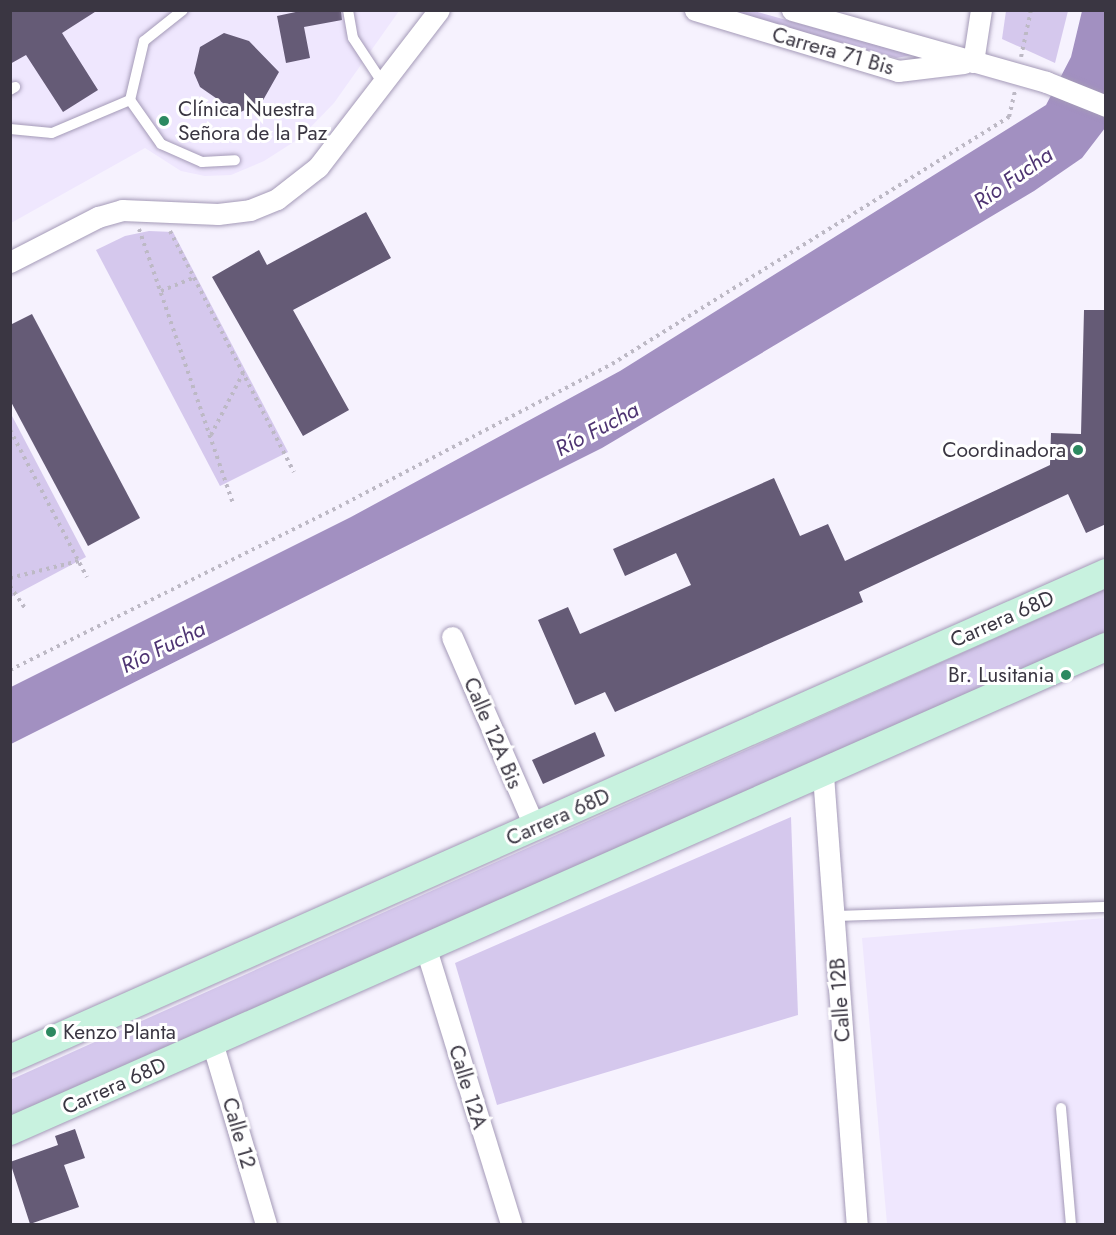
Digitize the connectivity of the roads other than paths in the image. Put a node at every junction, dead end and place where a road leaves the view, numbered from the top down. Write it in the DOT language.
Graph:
graph roads {
  1 [pos="183,10"];
  2 [pos="348,10"];
  3 [pos="439,10"];
  4 [pos="696,10"];
  5 [pos="792,10"];
  6 [pos="981,10"];
  7 [pos="973,62"];
  8 [pos="382,82"];
  9 [pos="130,100"];
  10 [pos="1106,106"];
  11 [pos="10,129"];
  12 [pos="235,160"];
  13 [pos="10,262"];
  14 [pos="1106,573"];
  15 [pos="452,637"];
  16 [pos="1106,647"];
  17 [pos="823,775"];
  18 [pos="535,828"];
  19 [pos="1106,907"];
  20 [pos="834,916"];
  21 [pos="426,949"];
  22 [pos="212,1042"];
  23 [pos="10,1059"];
  24 [pos="1061,1108"];
  25 [pos="10,1131"];
  26 [pos="266,1224"];
  27 [pos="511,1224"];
  28 [pos="857,1224"];
  29 [pos="1071,1224"];
  1 -- 9 [label="lane"];
  2 -- 8 [label="lane"];
  3 -- 8 [label="street"];
  4 -- 7 [label="street, Carrera 71 Bis"];
  5 -- 7 [label="street, Carrera 71 Bis"];
  6 -- 7 [label="street"];
  7 -- 10 [label="street, Carrera 71 Bis"];
  8 -- 13 [label="street"];
  9 -- 11 [label="lane"];
  9 -- 12 [label="lane"];
  14 -- 18 [label="main road, Carrera 68D"];
  15 -- 18 [label="street, Calle 12A Bis"];
  16 -- 17 [label="main road, Carrera 68D"];
  17 -- 20 [label="street, Calle 12B"];
  17 -- 21 [label="main road, Carrera 68D"];
  18 -- 23 [label="main road, Carrera 68D"];
  19 -- 20 [label="lane"];
  20 -- 28 [label="street, Calle 12B"];
  21 -- 22 [label="main road, Carrera 68D"];
  21 -- 27 [label="street, Calle 12A"];
  22 -- 25 [label="main road, Carrera 68D"];
  22 -- 26 [label="street, Calle 12"];
  24 -- 29 [label="lane"];
}
